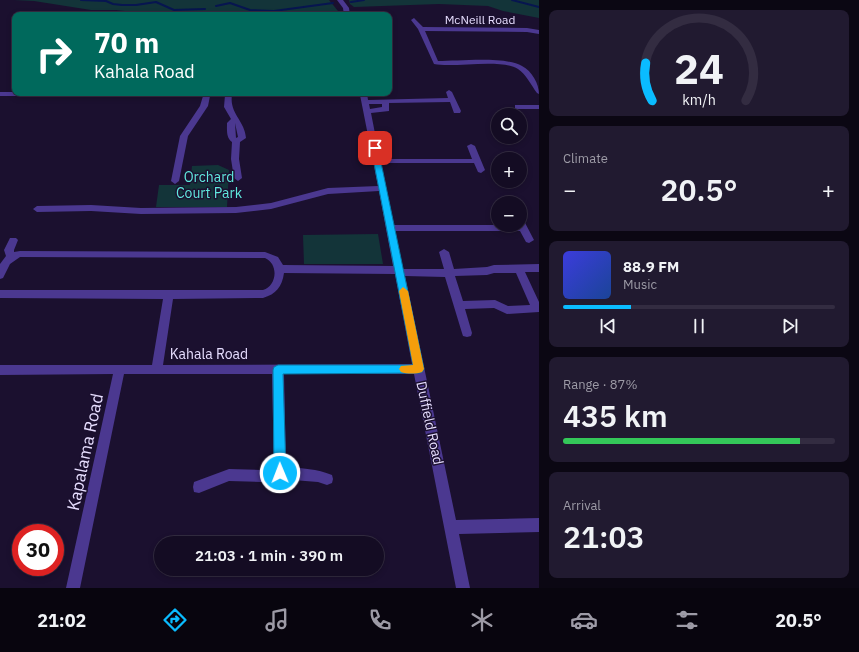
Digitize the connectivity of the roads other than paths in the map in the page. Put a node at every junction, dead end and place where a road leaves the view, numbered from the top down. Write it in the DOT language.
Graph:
graph roads {
  1 [pos="340,0"];
  2 [pos="347,12"];
  3 [pos="414,20"];
  4 [pos="421,29"];
  5 [pos="539,32"];
  6 [pos="449,92"];
  7 [pos="539,92"];
  8 [pos="1,95"];
  9 [pos="12,95"];
  10 [pos="206,96"];
  11 [pos="229,96"];
  12 [pos="233,96"];
  13 [pos="317,96"];
  14 [pos="365,100"];
  15 [pos="452,100"];
  16 [pos="518,107"];
  17 [pos="539,107"];
  18 [pos="230,109"];
  19 [pos="456,111"];
  20 [pos="235,119"];
  21 [pos="236,141"];
  22 [pos="471,146"];
  23 [pos="377,161"];
  24 [pos="477,161"];
  25 [pos="481,170"];
  26 [pos="238,178"];
  27 [pos="175,181"];
  28 [pos="383,188"];
  29 [pos="37,209"];
  30 [pos="491,225"];
  31 [pos="391,228"];
  32 [pos="526,232"];
  33 [pos="13,240"];
  34 [pos="529,240"];
  35 [pos="444,252"];
  36 [pos="11,257"];
  37 [pos="539,268"];
  38 [pos="279,269"];
  39 [pos="519,269"];
  40 [pos="399,271"];
  41 [pos="449,273"];
  42 [pos="0,275"];
  43 [pos="0,294"];
  44 [pos="169,295"];
  45 [pos="459,305"];
  46 [pos="538,310"];
  47 [pos="467,333"];
  48 [pos="120,369"];
  49 [pos="157,369"];
  50 [pos="419,369"];
  51 [pos="0,370"];
  52 [pos="278,370"];
  53 [pos="280,467"];
  54 [pos="327,479"];
  55 [pos="199,487"];
  56 [pos="539,525"];
  57 [pos="451,527"];
  58 [pos="73,588"];
  59 [pos="463,588"];
  1 -- 2 [label="street"];
  3 -- 4 [label="street"];
  4 -- 5 [label="street, McNeill Road"];
  4 -- 7 [label="street"];
  6 -- 15 [label="street"];
  8 -- 9 [label="street"];
  10 -- 27 [label="street"];
  11 -- 18 [label="street"];
  12 -- 18 [label="street"];
  13 -- 14 [label="street"];
  14 -- 15 [label="street"];
  14 -- 23 [label="street, Duffield Road"];
  15 -- 19 [label="street"];
  16 -- 17 [label="street"];
  18 -- 20 [label="street"];
  20 -- 21 [label="street"];
  20 -- 21 [label="street"];
  21 -- 26 [label="street"];
  22 -- 24 [label="street"];
  23 -- 24 [label="street"];
  23 -- 28 [label="street, Duffield Road"];
  24 -- 25 [label="street"];
  28 -- 29 [label="street"];
  28 -- 31 [label="street, Duffield Road"];
  30 -- 31 [label="street"];
  31 -- 40 [label="street, Duffield Road"];
  32 -- 34 [label="street"];
  33 -- 36 [label="street"];
  35 -- 41 [label="street"];
  36 -- 38 [label="street"];
  36 -- 42 [label="street"];
  37 -- 39 [label="street"];
  38 -- 40 [label="street"];
  38 -- 44 [label="street"];
  39 -- 41 [label="street"];
  39 -- 46 [label="street"];
  40 -- 41 [label="street"];
  40 -- 50 [label="street, Duffield Road"];
  41 -- 45 [label="street"];
  43 -- 44 [label="street"];
  44 -- 49 [label="street"];
  45 -- 46 [label="street"];
  45 -- 47 [label="street"];
  48 -- 49 [label="street, Kahala Road"];
  48 -- 51 [label="street, Kahala Road"];
  48 -- 58 [label="street, Kapalama Road"];
  49 -- 52 [label="street, Kahala Road"];
  50 -- 52 [label="street, Kahala Road"];
  50 -- 57 [label="street, Duffield Road"];
  52 -- 53 [label="street"];
  53 -- 54 [label="street"];
  53 -- 55 [label="street"];
  56 -- 57 [label="street"];
  57 -- 59 [label="street, Duffield Road"];
}
